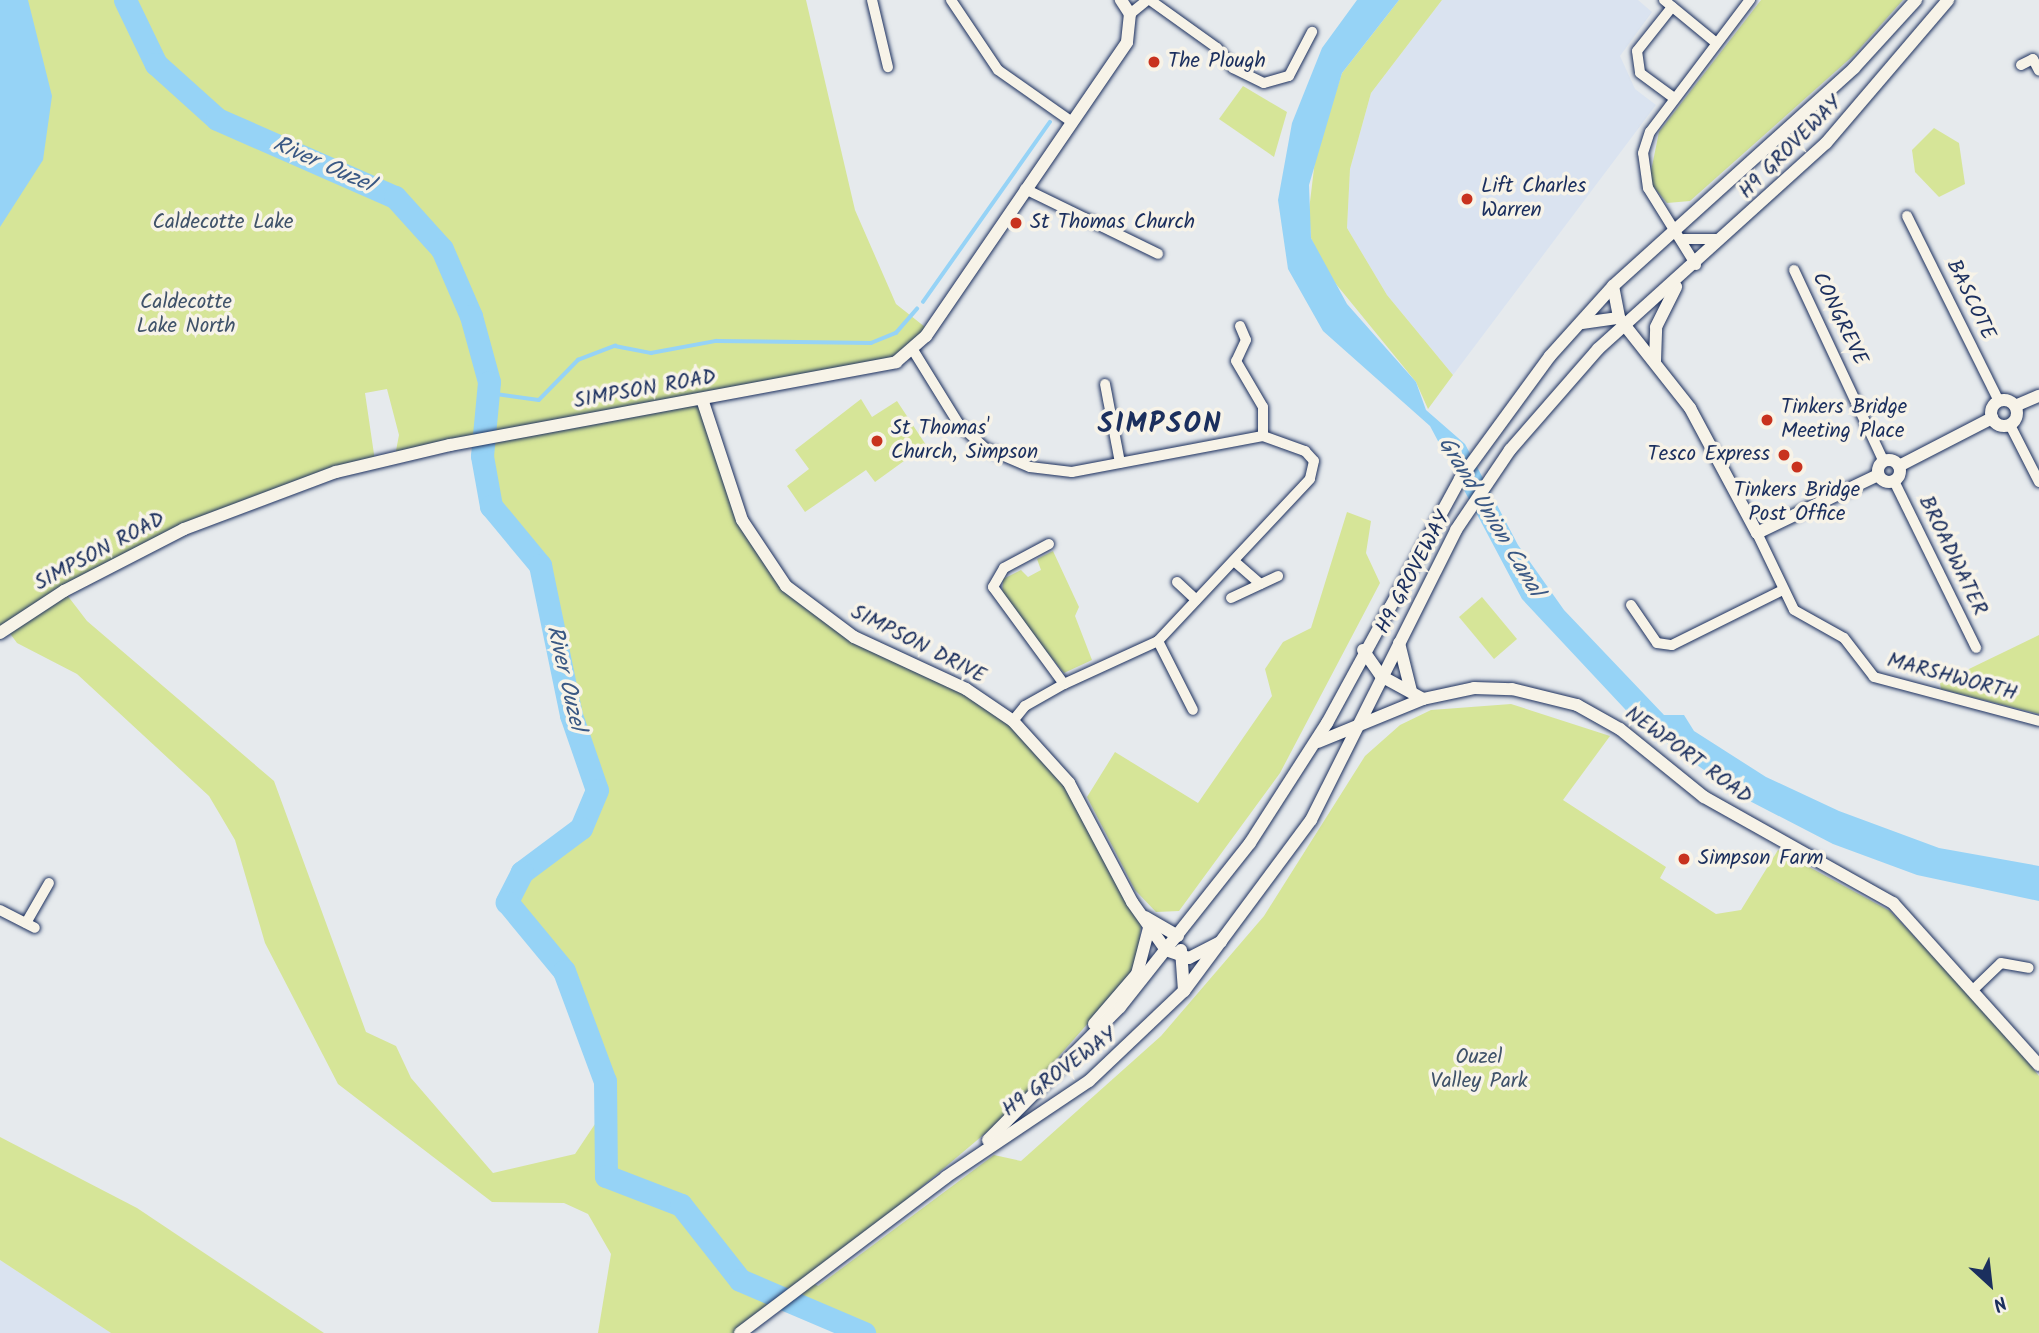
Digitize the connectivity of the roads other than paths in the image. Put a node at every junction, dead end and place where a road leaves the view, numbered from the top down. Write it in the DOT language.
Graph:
graph roads {
  1 [pos="872,0"];
  2 [pos="951,0"];
  3 [pos="1121,0"];
  4 [pos="1149,0"];
  5 [pos="1750,0"];
  6 [pos="1916,0"];
  7 [pos="1948,0"];
  8 [pos="1668,4"];
  9 [pos="1130,13"];
  10 [pos="1312,32"];
  11 [pos="1715,42"];
  12 [pos="2021,65"];
  13 [pos="888,66"];
  14 [pos="2039,71"];
  15 [pos="1674,98"];
  16 [pos="1072,122"];
  17 [pos="1025,189"];
  18 [pos="1908,216"];
  19 [pos="1676,226"];
  20 [pos="1730,236"];
  21 [pos="1684,239"];
  22 [pos="1158,254"];
  23 [pos="1690,270"];
  24 [pos="1794,270"];
  25 [pos="1616,283"];
  26 [pos="1622,322"];
  27 [pos="1578,324"];
  28 [pos="1240,326"];
  29 [pos="914,350"];
  30 [pos="1655,362"];
  31 [pos="1105,384"];
  32 [pos="2039,396"];
  33 [pos="702,399"];
  34 [pos="1998,401"];
  35 [pos="2015,407"];
  36 [pos="1992,418"];
  37 [pos="2010,425"];
  38 [pos="1263,436"];
  39 [pos="1883,460"];
  40 [pos="1120,463"];
  41 [pos="1899,466"];
  42 [pos="1878,475"];
  43 [pos="1894,481"];
  44 [pos="2039,482"];
  45 [pos="1757,533"];
  46 [pos="1049,544"];
  47 [pos="1234,561"];
  48 [pos="1278,576"];
  49 [pos="1177,582"];
  50 [pos="1260,584"];
  51 [pos="1783,590"];
  52 [pos="1231,598"];
  53 [pos="1196,600"];
  54 [pos="1631,605"];
  55 [pos="0,633"];
  56 [pos="1158,641"];
  57 [pos="1399,643"];
  58 [pos="1976,648"];
  59 [pos="1363,650"];
  60 [pos="1381,676"];
  61 [pos="1064,684"];
  62 [pos="1411,691"];
  63 [pos="1423,699"];
  64 [pos="1192,710"];
  65 [pos="1013,721"];
  66 [pos="2039,721"];
  67 [pos="1359,724"];
  68 [pos="1314,745"];
  69 [pos="49,883"];
  70 [pos="0,910"];
  71 [pos="1142,915"];
  72 [pos="1150,928"];
  73 [pos="1231,935"];
  74 [pos="1178,936"];
  75 [pos="1166,950"];
  76 [pos="1182,958"];
  77 [pos="2029,968"];
  78 [pos="1974,989"];
  79 [pos="1184,991"];
  80 [pos="1071,1059"];
  81 [pos="2039,1065"];
  82 [pos="946,1177"];
  83 [pos="740,1333"];
  1 -- 13 [label="street"];
  2 -- 16 [label="street"];
  3 -- 9 [label="street"];
  4 -- 9 [label="street"];
  4 -- 10 [label="street"];
  5 -- 11 [label="street"];
  6 -- 19 [label="street, H9 GROVEWAY"];
  7 -- 20 [label="street, H9 GROVEWAY"];
  8 -- 11 [label="street"];
  8 -- 15 [label="street"];
  9 -- 16 [label="street"];
  11 -- 15 [label="street"];
  12 -- 14 [label="street"];
  15 -- 19 [label="street"];
  16 -- 17 [label="street"];
  17 -- 22 [label="street"];
  17 -- 29 [label="street"];
  18 -- 34 [label="street, BASCOTE"];
  19 -- 21 [label="street"];
  19 -- 25 [label="street, H9 GROVEWAY"];
  20 -- 21 [label="street"];
  20 -- 23 [label="street, H9 GROVEWAY"];
  21 -- 23 [label="street"];
  23 -- 26 [label="street, H9 GROVEWAY"];
  23 -- 30 [label="street"];
  24 -- 39 [label="street, CONGREVE"];
  25 -- 26 [label="street"];
  25 -- 27 [label="street, H9 GROVEWAY"];
  26 -- 27 [label="street"];
  26 -- 30 [label="street, MARSHWORTH"];
  26 -- 57 [label="street, H9 GROVEWAY"];
  27 -- 59 [label="street, H9 GROVEWAY"];
  28 -- 38 [label="street"];
  29 -- 33 [label="street, SIMPSON ROAD"];
  29 -- 40 [label="street"];
  30 -- 45 [label="street, MARSHWORTH"];
  31 -- 40 [label="street"];
  32 -- 35 [label="street"];
  33 -- 55 [label="street, SIMPSON ROAD"];
  33 -- 65 [label="street, SIMPSON DRIVE"];
  34 -- 35 [label="street"];
  34 -- 36 [label="street"];
  35 -- 37 [label="street"];
  36 -- 37 [label="street"];
  36 -- 41 [label="street"];
  37 -- 44 [label="street"];
  38 -- 40 [label="street"];
  38 -- 47 [label="street"];
  39 -- 41 [label="street"];
  39 -- 42 [label="street"];
  41 -- 43 [label="street"];
  42 -- 43 [label="street"];
  42 -- 45 [label="street"];
  43 -- 58 [label="street, BROADWATER"];
  45 -- 51 [label="street, MARSHWORTH"];
  46 -- 61 [label="street"];
  47 -- 50 [label="street"];
  47 -- 53 [label="street"];
  48 -- 50 [label="street"];
  49 -- 53 [label="street"];
  50 -- 52 [label="street"];
  51 -- 54 [label="street"];
  51 -- 66 [label="street, MARSHWORTH"];
  53 -- 56 [label="street"];
  56 -- 61 [label="street"];
  56 -- 64 [label="street"];
  57 -- 60 [label="street, H9 GROVEWAY"];
  57 -- 62 [label="street"];
  59 -- 60 [label="street"];
  59 -- 68 [label="street, H9 GROVEWAY"];
  60 -- 62 [label="street"];
  60 -- 67 [label="street, H9 GROVEWAY"];
  61 -- 65 [label="street"];
  62 -- 63 [label="street"];
  63 -- 67 [label="street, NEWPORT ROAD"];
  63 -- 78 [label="street, NEWPORT ROAD"];
  65 -- 71 [label="street, SIMPSON DRIVE"];
  67 -- 68 [label="street, NEWPORT ROAD"];
  67 -- 73 [label="street, H9 GROVEWAY"];
  68 -- 74 [label="street, H9 GROVEWAY"];
  69 -- 70 [label="street"];
  71 -- 72 [label="street, SIMPSON DRIVE"];
  71 -- 74 [label="street"];
  72 -- 75 [label="street, SIMPSON DRIVE"];
  72 -- 80 [label="street"];
  73 -- 76 [label="street"];
  73 -- 79 [label="street, H9 GROVEWAY"];
  74 -- 75 [label="street, H9 GROVEWAY"];
  74 -- 76 [label="street"];
  75 -- 76 [label="street"];
  75 -- 80 [label="street, H9 GROVEWAY"];
  76 -- 79 [label="street"];
  77 -- 78 [label="street"];
  78 -- 81 [label="street, NEWPORT ROAD"];
  79 -- 82 [label="street, H9 GROVEWAY"];
  80 -- 82 [label="street, H9 GROVEWAY"];
  82 -- 83 [label="street, H9 GROVEWAY"];
}
